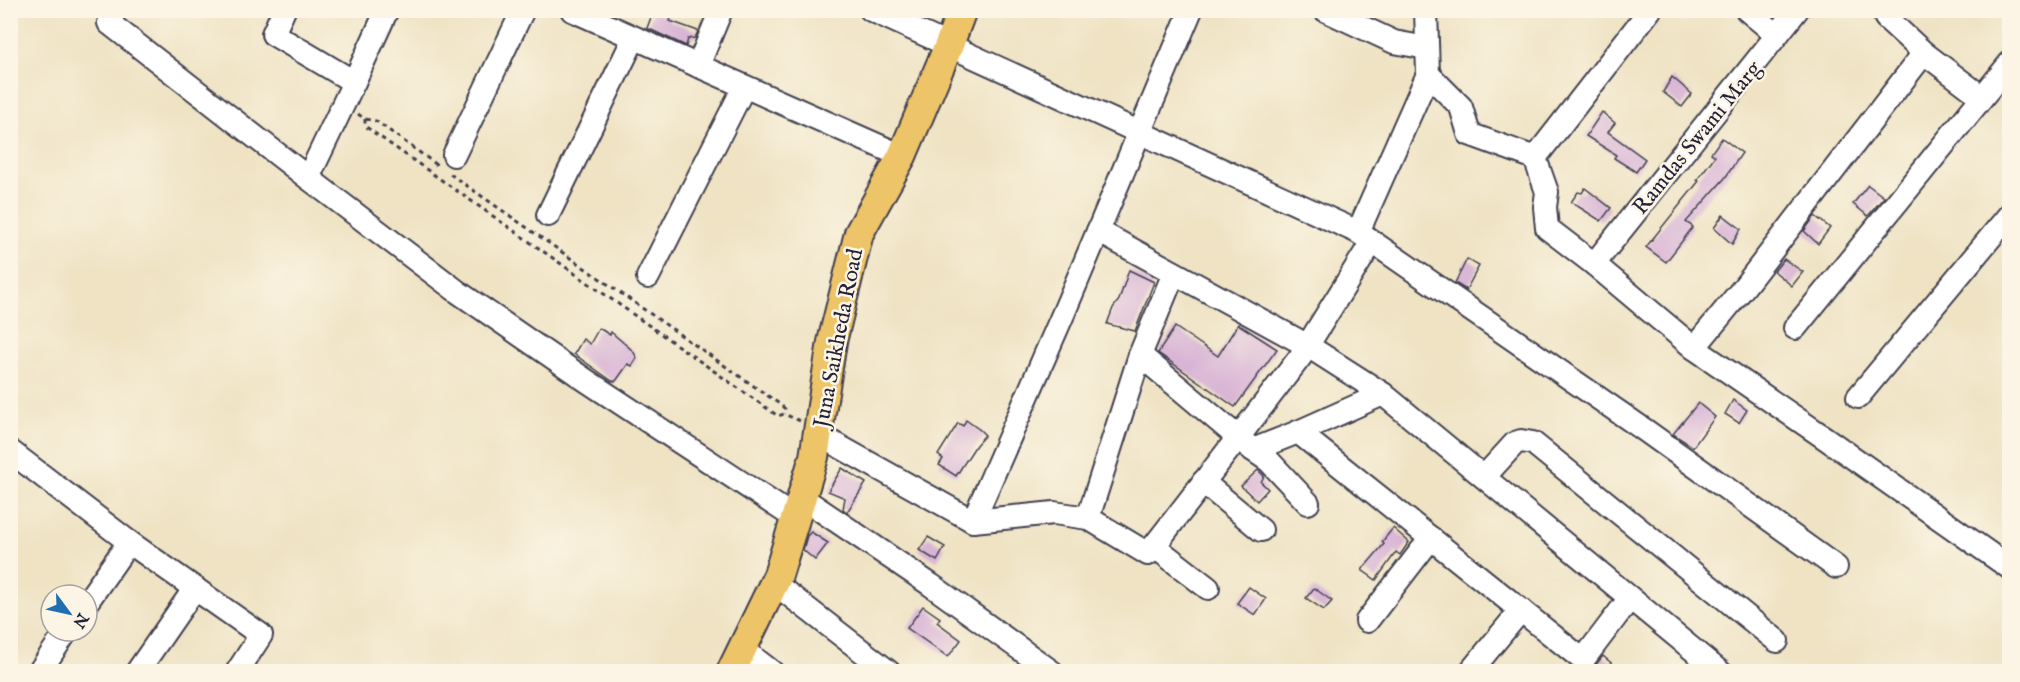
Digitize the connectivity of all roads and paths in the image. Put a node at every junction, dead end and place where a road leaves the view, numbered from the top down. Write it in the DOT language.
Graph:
graph roads {
  1 [pos="115,10"];
  2 [pos="284,10"];
  3 [pos="387,10"];
  4 [pos="523,10"];
  5 [pos="572,10"];
  6 [pos="721,10"];
  7 [pos="872,10"];
  8 [pos="962,10"];
  9 [pos="1191,10"];
  10 [pos="1325,10"];
  11 [pos="1426,10"];
  12 [pos="1650,10"];
  13 [pos="1747,10"];
  14 [pos="1797,10"];
  15 [pos="1892,10"];
  16 [pos="600,16"];
  17 [pos="1778,35"];
  18 [pos="634,38"];
  19 [pos="949,45"];
  20 [pos="1427,48"];
  21 [pos="1924,52"];
  22 [pos="2010,63"];
  23 [pos="698,66"];
  24 [pos="1428,74"];
  25 [pos="354,82"];
  26 [pos="744,87"];
  27 [pos="1982,97"];
  28 [pos="344,105"];
  29 [pos="365,119"];
  30 [pos="1139,132"];
  31 [pos="454,155"];
  32 [pos="902,156"];
  33 [pos="1535,158"];
  34 [pos="308,178"];
  35 [pos="2010,214"];
  36 [pos="548,215"];
  37 [pos="1098,231"];
  38 [pos="1365,237"];
  39 [pos="1594,264"];
  40 [pos="1174,273"];
  41 [pos="648,277"];
  42 [pos="1795,328"];
  43 [pos="1308,346"];
  44 [pos="1694,348"];
  45 [pos="1140,355"];
  46 [pos="1383,394"];
  47 [pos="1858,398"];
  48 [pos="784,414"];
  49 [pos="818,431"];
  50 [pos="1298,432"];
  51 [pos="1245,443"];
  52 [pos="10,451"];
  53 [pos="1484,477"];
  54 [pos="1203,482"];
  55 [pos="1308,503"];
  56 [pos="798,508"];
  57 [pos="1088,518"];
  58 [pos="973,521"];
  59 [pos="1261,530"];
  60 [pos="1431,538"];
  61 [pos="129,542"];
  62 [pos="1154,546"];
  63 [pos="1836,567"];
  64 [pos="2010,568"];
  65 [pos="774,583"];
  66 [pos="99,585"];
  67 [pos="195,588"];
  68 [pos="1208,588"];
  69 [pos="1630,598"];
  70 [pos="1521,610"];
  71 [pos="1367,621"];
  72 [pos="1777,641"];
  73 [pos="59,643"];
  74 [pos="736,660"];
  75 [pos="39,672"];
  76 [pos="137,672"];
  77 [pos="237,672"];
  78 [pos="772,672"];
  79 [pos="889,672"];
  80 [pos="1052,672"];
  81 [pos="1470,672"];
  82 [pos="1720,672"];
  1 -- 34 [label="street"];
  2 -- 25 [label="street"];
  3 -- 25 [label="street"];
  4 -- 31 [label="street"];
  5 -- 16 [label="street"];
  6 -- 23 [label="street"];
  7 -- 19 [label="street"];
  8 -- 19 [label="main road, Juna Saikheda Road"];
  9 -- 30 [label="street"];
  10 -- 20 [label="street"];
  11 -- 20 [label="street"];
  12 -- 33 [label="street"];
  13 -- 17 [label="street"];
  14 -- 17 [label="street, Ramdas Swami Marg"];
  15 -- 21 [label="street"];
  16 -- 18 [label="street"];
  17 -- 39 [label="street, Ramdas Swami Marg"];
  18 -- 23 [label="street"];
  18 -- 36 [label="street"];
  19 -- 30 [label="street"];
  19 -- 32 [label="main road, Juna Saikheda Road"];
  20 -- 24 [label="street"];
  21 -- 27 [label="street"];
  21 -- 44 [label="street"];
  22 -- 27 [label="street"];
  23 -- 26 [label="street"];
  24 -- 33 [label="street"];
  24 -- 38 [label="street"];
  25 -- 28 [label="street"];
  26 -- 32 [label="street"];
  26 -- 41 [label="street"];
  27 -- 42 [label="street"];
  28 -- 29 [label="path"];
  28 -- 34 [label="street"];
  29 -- 48 [label="path"];
  29 -- 48 [label="path"];
  30 -- 37 [label="street"];
  30 -- 38 [label="street"];
  32 -- 49 [label="main road, Juna Saikheda Road"];
  33 -- 39 [label="street"];
  34 -- 56 [label="street"];
  35 -- 47 [label="street"];
  37 -- 40 [label="street"];
  37 -- 58 [label="street"];
  38 -- 43 [label="street"];
  38 -- 63 [label="street"];
  39 -- 44 [label="street"];
  40 -- 43 [label="street"];
  40 -- 45 [label="street"];
  43 -- 46 [label="street"];
  43 -- 51 [label="street"];
  44 -- 64 [label="street"];
  45 -- 51 [label="street"];
  45 -- 57 [label="street"];
  46 -- 50 [label="street"];
  46 -- 53 [label="street"];
  48 -- 49 [label="path"];
  49 -- 56 [label="main road, Juna Saikheda Road"];
  49 -- 58 [label="street"];
  50 -- 51 [label="street"];
  50 -- 60 [label="street"];
  51 -- 54 [label="street"];
  51 -- 55 [label="street"];
  52 -- 61 [label="street"];
  53 -- 69 [label="street"];
  53 -- 72 [label="street"];
  54 -- 59 [label="street"];
  54 -- 62 [label="street"];
  56 -- 65 [label="main road, Juna Saikheda Road"];
  56 -- 80 [label="street"];
  57 -- 58 [label="street"];
  57 -- 62 [label="street"];
  60 -- 70 [label="street"];
  60 -- 71 [label="street"];
  61 -- 66 [label="street"];
  61 -- 67 [label="street"];
  62 -- 68 [label="street"];
  65 -- 74 [label="main road, Juna Saikheda Road"];
  65 -- 79 [label="street"];
  67 -- 76 [label="street"];
  67 -- 77 [label="street"];
  69 -- 70 [label="street"];
  69 -- 82 [label="street"];
  70 -- 81 [label="street"];
  73 -- 75 [label="street"];
  74 -- 78 [label="street"];
}
